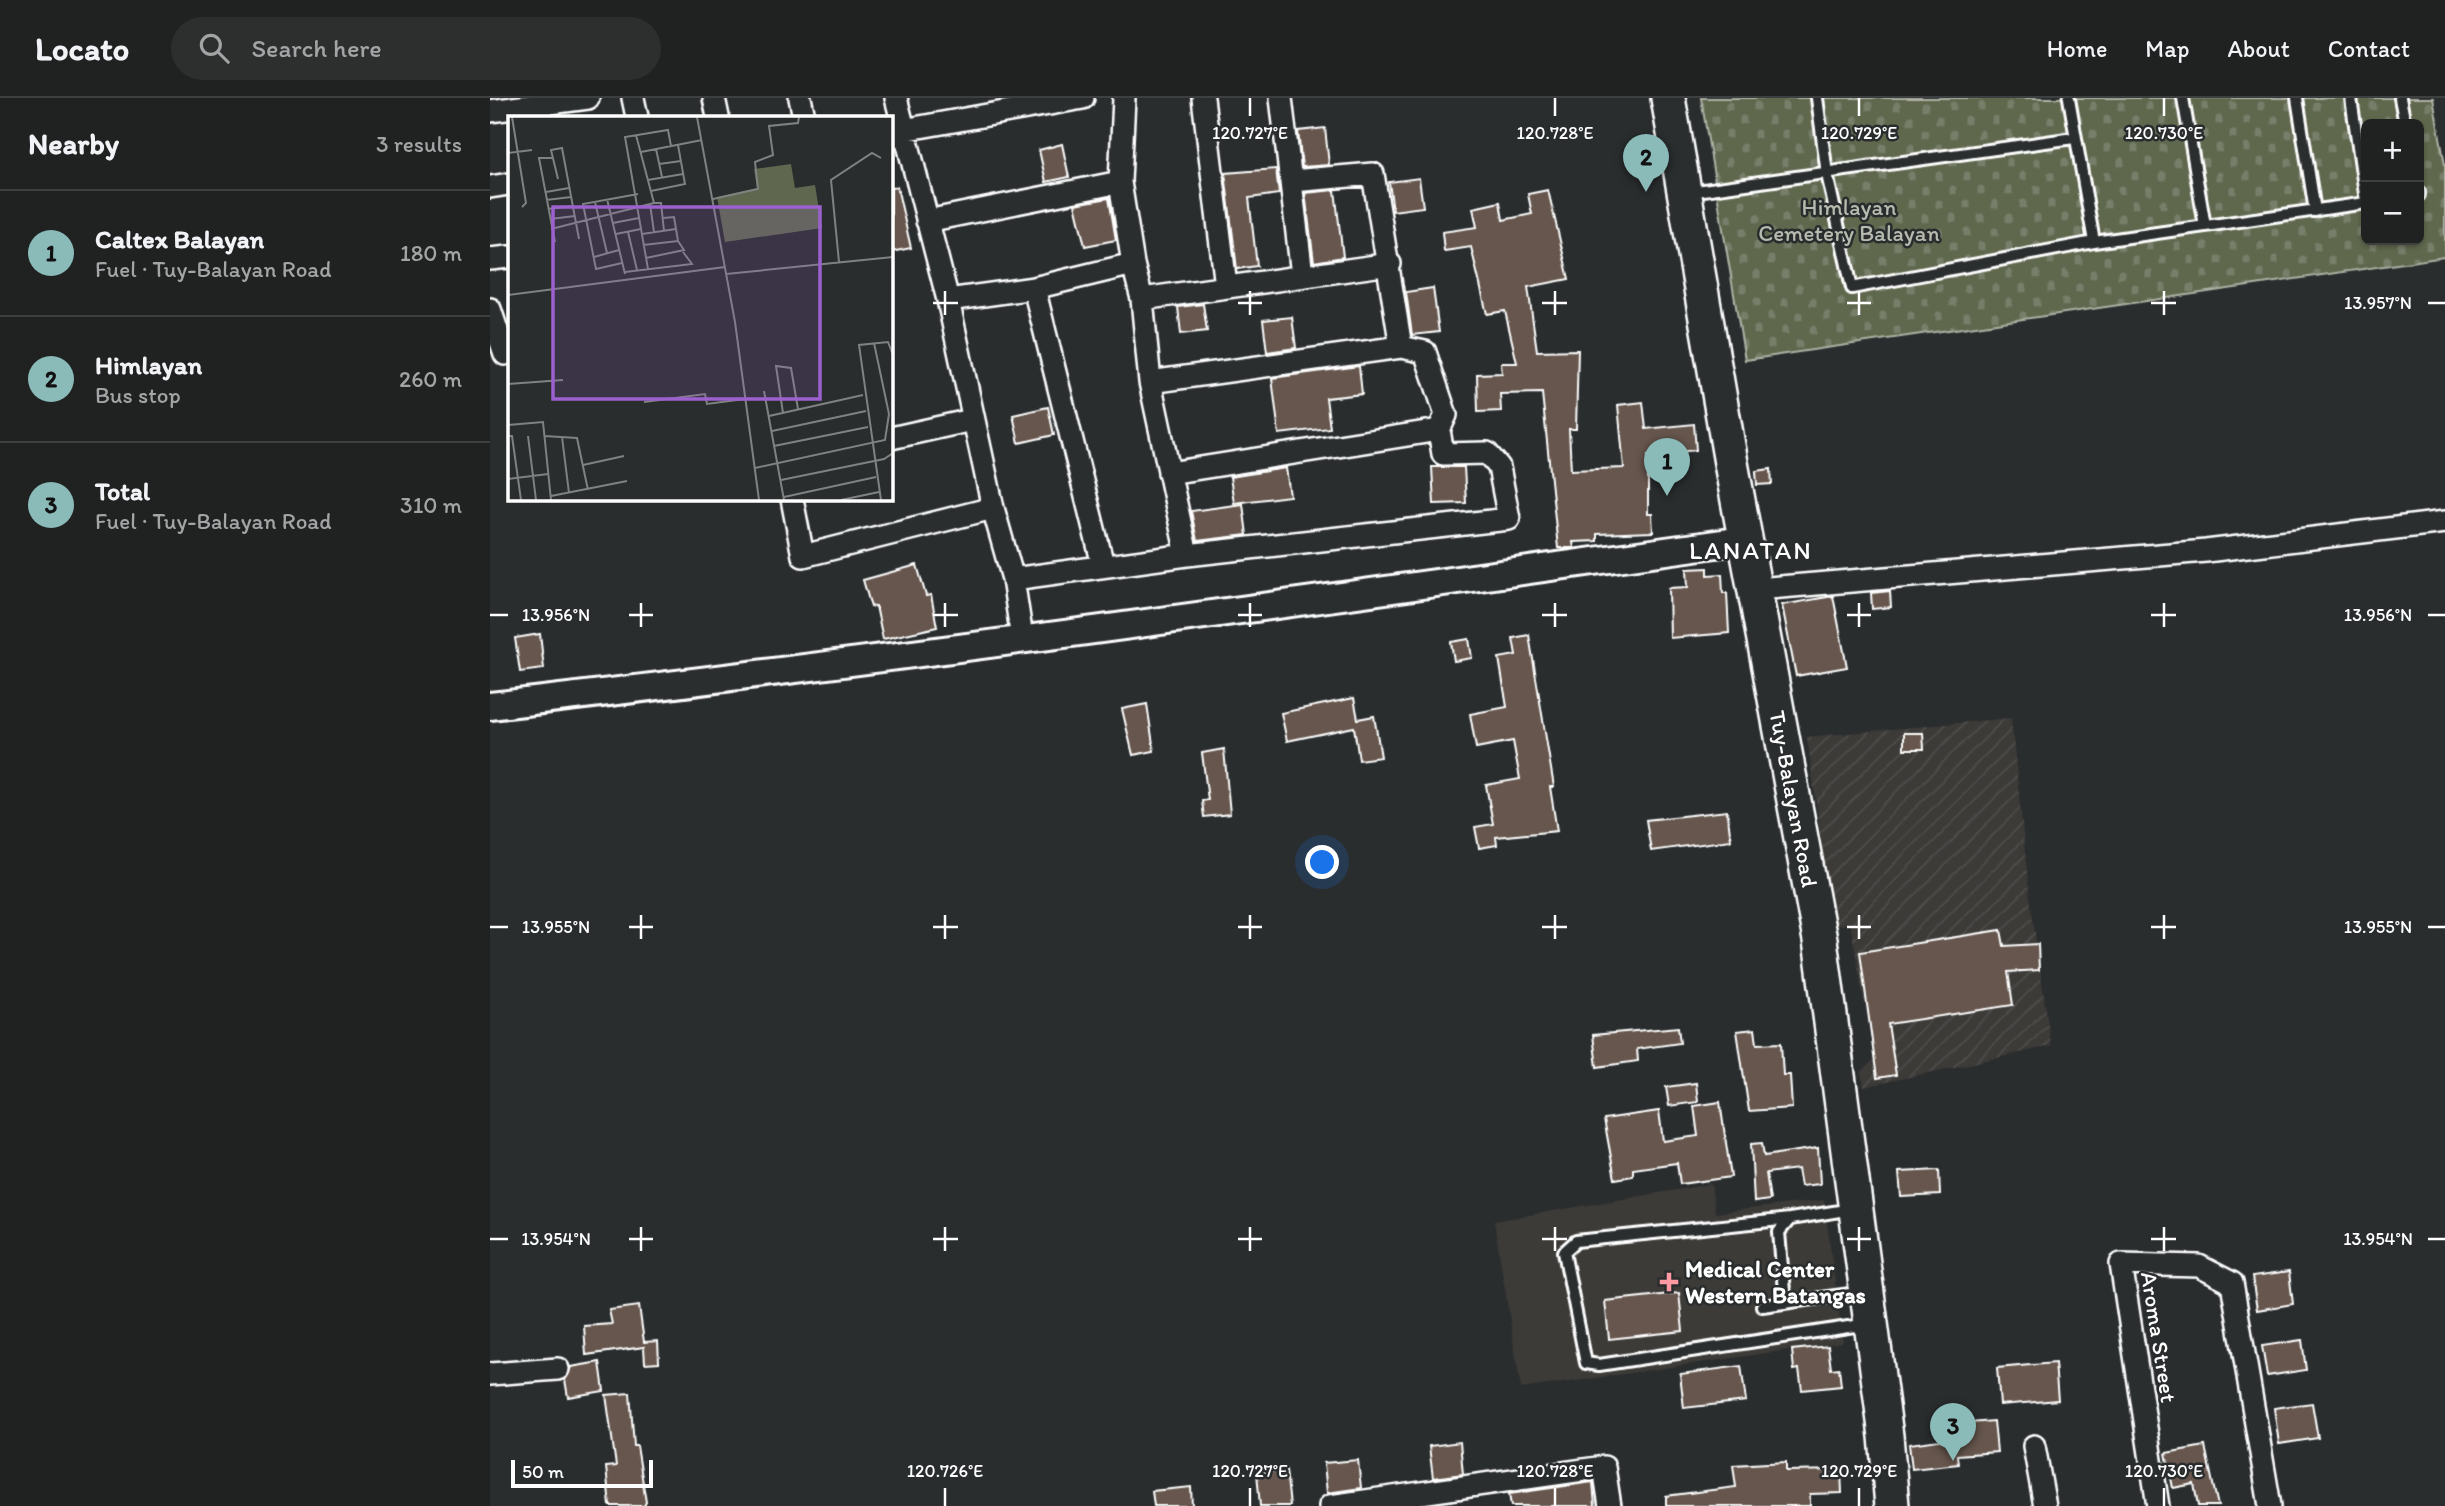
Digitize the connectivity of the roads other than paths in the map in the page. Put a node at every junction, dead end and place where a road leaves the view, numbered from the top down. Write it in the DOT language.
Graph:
graph roads {
  1 [pos="588,98"];
  2 [pos="633,98"];
  3 [pos="714,98"];
  4 [pos="800,98"];
  5 [pos="896,98"];
  6 [pos="1083,98"];
  7 [pos="1124,98"];
  8 [pos="1203,98"];
  9 [pos="1281,98"];
  10 [pos="1668,98"];
  11 [pos="1817,98"];
  12 [pos="2068,98"];
  13 [pos="2183,98"];
  14 [pos="2297,98"];
  15 [pos="2351,98"];
  16 [pos="2400,98"];
  17 [pos="490,111"];
  18 [pos="637,116"];
  19 [pos="718,116"];
  20 [pos="804,116"];
  21 [pos="2404,119"];
  22 [pos="897,134"];
  23 [pos="2074,138"];
  24 [pos="1827,174"];
  25 [pos="1292,181"];
  26 [pos="1120,182"];
  27 [pos="2363,182"];
  28 [pos="508,184"];
  29 [pos="490,187"];
  30 [pos="1683,192"];
  31 [pos="2361,203"];
  32 [pos="2315,211"];
  33 [pos="927,221"];
  34 [pos="2206,226"];
  35 [pos="2094,242"];
  36 [pos="508,257"];
  37 [pos="490,259"];
  38 [pos="1133,264"];
  39 [pos="1390,264"];
  40 [pos="1302,275"];
  41 [pos="1226,286"];
  42 [pos="1034,288"];
  43 [pos="1143,299"];
  44 [pos="948,300"];
  45 [pos="490,309"];
  46 [pos="1401,348"];
  47 [pos="505,354"];
  48 [pos="1150,382"];
  49 [pos="972,419"];
  50 [pos="1439,430"];
  51 [pos="892,438"];
  52 [pos="1169,472"];
  53 [pos="792,500"];
  54 [pos="993,508"];
  55 [pos="2445,522"];
  56 [pos="1745,540"];
  57 [pos="1187,555"];
  58 [pos="1103,565"];
  59 [pos="1013,579"];
  60 [pos="1756,589"];
  61 [pos="1022,638"];
  62 [pos="490,706"];
  63 [pos="1856,1209"];
  64 [pos="1790,1219"];
  65 [pos="1784,1303"];
  66 [pos="1762,1306"];
  67 [pos="1870,1308"];
  68 [pos="558,1369"];
  69 [pos="490,1374"];
  70 [pos="2034,1446"];
  71 [pos="1330,1506"];
  72 [pos="1610,1506"];
  73 [pos="1892,1506"];
  74 [pos="2045,1506"];
  75 [pos="2158,1506"];
  76 [pos="2270,1506"];
  1 -- 17 [label="street"];
  2 -- 18 [label="street"];
  3 -- 19 [label="street"];
  4 -- 20 [label="street"];
  5 -- 22 [label="street"];
  6 -- 22 [label="street"];
  7 -- 26 [label="street"];
  8 -- 41 [label="street"];
  9 -- 25 [label="street"];
  10 -- 30 [label="main road, Tuy-Balayan Road"];
  11 -- 24 [label="lane"];
  12 -- 23 [label="lane"];
  13 -- 34 [label="lane"];
  14 -- 32 [label="lane"];
  15 -- 27 [label="lane"];
  16 -- 21 [label="lane"];
  22 -- 33 [label="street"];
  23 -- 24 [label="lane"];
  23 -- 35 [label="lane"];
  24 -- 30 [label="lane"];
  24 -- 35 [label="lane"];
  25 -- 39 [label="street"];
  25 -- 40 [label="street"];
  26 -- 33 [label="street"];
  26 -- 38 [label="street"];
  28 -- 29 [label="street"];
  30 -- 56 [label="main road, Tuy-Balayan Road"];
  31 -- 32 [label="lane"];
  32 -- 34 [label="lane"];
  33 -- 44 [label="street"];
  34 -- 35 [label="lane"];
  36 -- 37 [label="street"];
  38 -- 42 [label="street"];
  38 -- 43 [label="street"];
  39 -- 40 [label="street"];
  39 -- 46 [label="street"];
  40 -- 41 [label="street"];
  41 -- 43 [label="street"];
  42 -- 44 [label="street"];
  42 -- 58 [label="street"];
  43 -- 48 [label="street"];
  44 -- 49 [label="street"];
  45 -- 47 [label="street"];
  46 -- 48 [label="street"];
  46 -- 50 [label="street"];
  48 -- 52 [label="street"];
  49 -- 51 [label="street"];
  49 -- 54 [label="street"];
  50 -- 52 [label="street"];
  50 -- 57 [label="street"];
  52 -- 57 [label="street"];
  53 -- 54 [label="street"];
  54 -- 59 [label="street"];
  55 -- 60 [label="street"];
  56 -- 60 [label="main road, Tuy-Balayan Road"];
  56 -- 61 [label="street"];
  57 -- 58 [label="street"];
  58 -- 59 [label="street"];
  59 -- 61 [label="street"];
  60 -- 63 [label="main road, Tuy-Balayan Road"];
  61 -- 62 [label="street"];
  63 -- 64 [label="lane"];
  63 -- 67 [label="main road, Tuy-Balayan Road"];
  64 -- 65 [label="lane"];
  64 -- 67 [label="lane"];
  65 -- 66 [label="lane"];
  65 -- 67 [label="lane"];
  67 -- 73 [label="main road, Tuy-Balayan Road"];
  68 -- 69 [label="street"];
  70 -- 74 [label="street"];
  71 -- 72 [label="street"];
  75 -- 76 [label="street, Aroma Street"];
}
